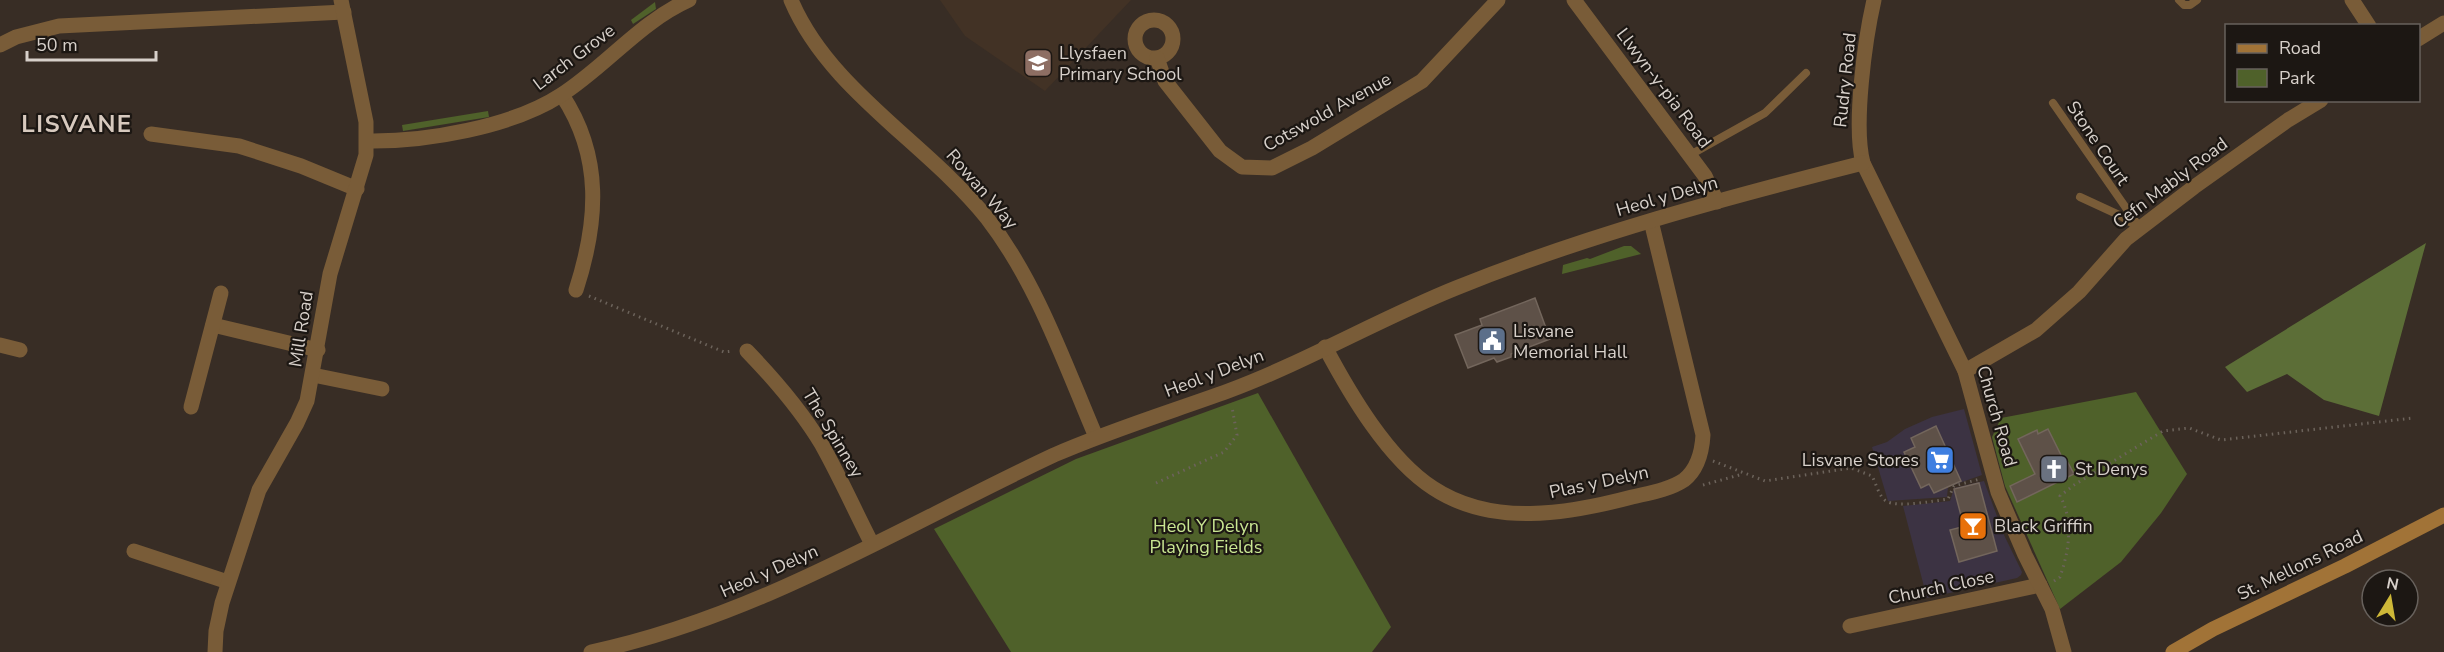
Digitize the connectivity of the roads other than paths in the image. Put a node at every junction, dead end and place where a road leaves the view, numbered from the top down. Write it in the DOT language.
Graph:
graph roads {
  1 [pos="689,0"];
  2 [pos="791,0"];
  3 [pos="1498,0"];
  4 [pos="1574,0"];
  5 [pos="1874,0"];
  6 [pos="2179,0"];
  7 [pos="2197,0"];
  8 [pos="2354,2"];
  9 [pos="343,6"];
  10 [pos="2444,23"];
  11 [pos="2368,24"];
  12 [pos="2420,38"];
  13 [pos="0,45"];
  14 [pos="1157,58"];
  15 [pos="1806,73"];
  16 [pos="562,95"];
  17 [pos="2318,102"];
  18 [pos="2053,103"];
  19 [pos="151,134"];
  20 [pos="367,141"];
  21 [pos="1690,155"];
  22 [pos="1863,163"];
  23 [pos="357,189"];
  24 [pos="2080,196"];
  25 [pos="1717,202"];
  26 [pos="1651,221"];
  27 [pos="2140,228"];
  28 [pos="576,290"];
  29 [pos="221,293"];
  30 [pos="213,325"];
  31 [pos="0,345"];
  32 [pos="1325,347"];
  33 [pos="20,350"];
  34 [pos="318,350"];
  35 [pos="747,351"];
  36 [pos="1965,371"];
  37 [pos="313,375"];
  38 [pos="382,389"];
  39 [pos="191,407"];
  40 [pos="1096,437"];
  41 [pos="2444,515"];
  42 [pos="872,544"];
  43 [pos="134,551"];
  44 [pos="228,582"];
  45 [pos="2040,585"];
  46 [pos="1850,626"];
  47 [pos="214,652"];
  48 [pos="591,652"];
  49 [pos="2064,652"];
  50 [pos="2174,652"];
  1 -- 16 [label="street, Larch Grove"];
  2 -- 40 [label="street, Rowan Way"];
  3 -- 14 [label="street, Cotswold Avenue"];
  4 -- 21 [label="street, Llwyn-y-pia Road"];
  5 -- 22 [label="street, Rudry Road"];
  6 -- 7 [label="lane"];
  8 -- 11 [label="street"];
  9 -- 13 [label="street"];
  9 -- 20 [label="street, Mill Road"];
  10 -- 12 [label="street"];
  15 -- 21 [label="lane"];
  16 -- 20 [label="street, Larch Grove"];
  16 -- 28 [label="street"];
  17 -- 27 [label="street, Cefn Mably Road"];
  18 -- 27 [label="lane, Stone Court"];
  19 -- 23 [label="street"];
  20 -- 23 [label="street, Mill Road"];
  21 -- 25 [label="street, Llwyn-y-pia Road"];
  22 -- 25 [label="street, Heol y Delyn"];
  22 -- 36 [label="street, Church Road"];
  23 -- 34 [label="street, Mill Road"];
  24 -- 27 [label="lane"];
  25 -- 26 [label="street, Heol y Delyn"];
  26 -- 32 [label="street, Heol y Delyn"];
  26 -- 32 [label="street, Plas y Delyn"];
  27 -- 36 [label="street, Cefn Mably Road"];
  29 -- 30 [label="street"];
  30 -- 34 [label="street"];
  30 -- 39 [label="street"];
  31 -- 33 [label="street"];
  32 -- 40 [label="street, Heol y Delyn"];
  34 -- 37 [label="street, Mill Road"];
  35 -- 42 [label="street, The Spinney"];
  36 -- 45 [label="street, Church Road"];
  37 -- 38 [label="street"];
  37 -- 44 [label="street, Mill Road"];
  40 -- 42 [label="street, Heol y Delyn"];
  41 -- 50 [label="main road, St. Mellons Road"];
  42 -- 48 [label="street, Heol y Delyn"];
  43 -- 44 [label="street"];
  44 -- 47 [label="street, Mill Road"];
  45 -- 46 [label="street, Church Close"];
  45 -- 49 [label="street, Church Road"];
}
